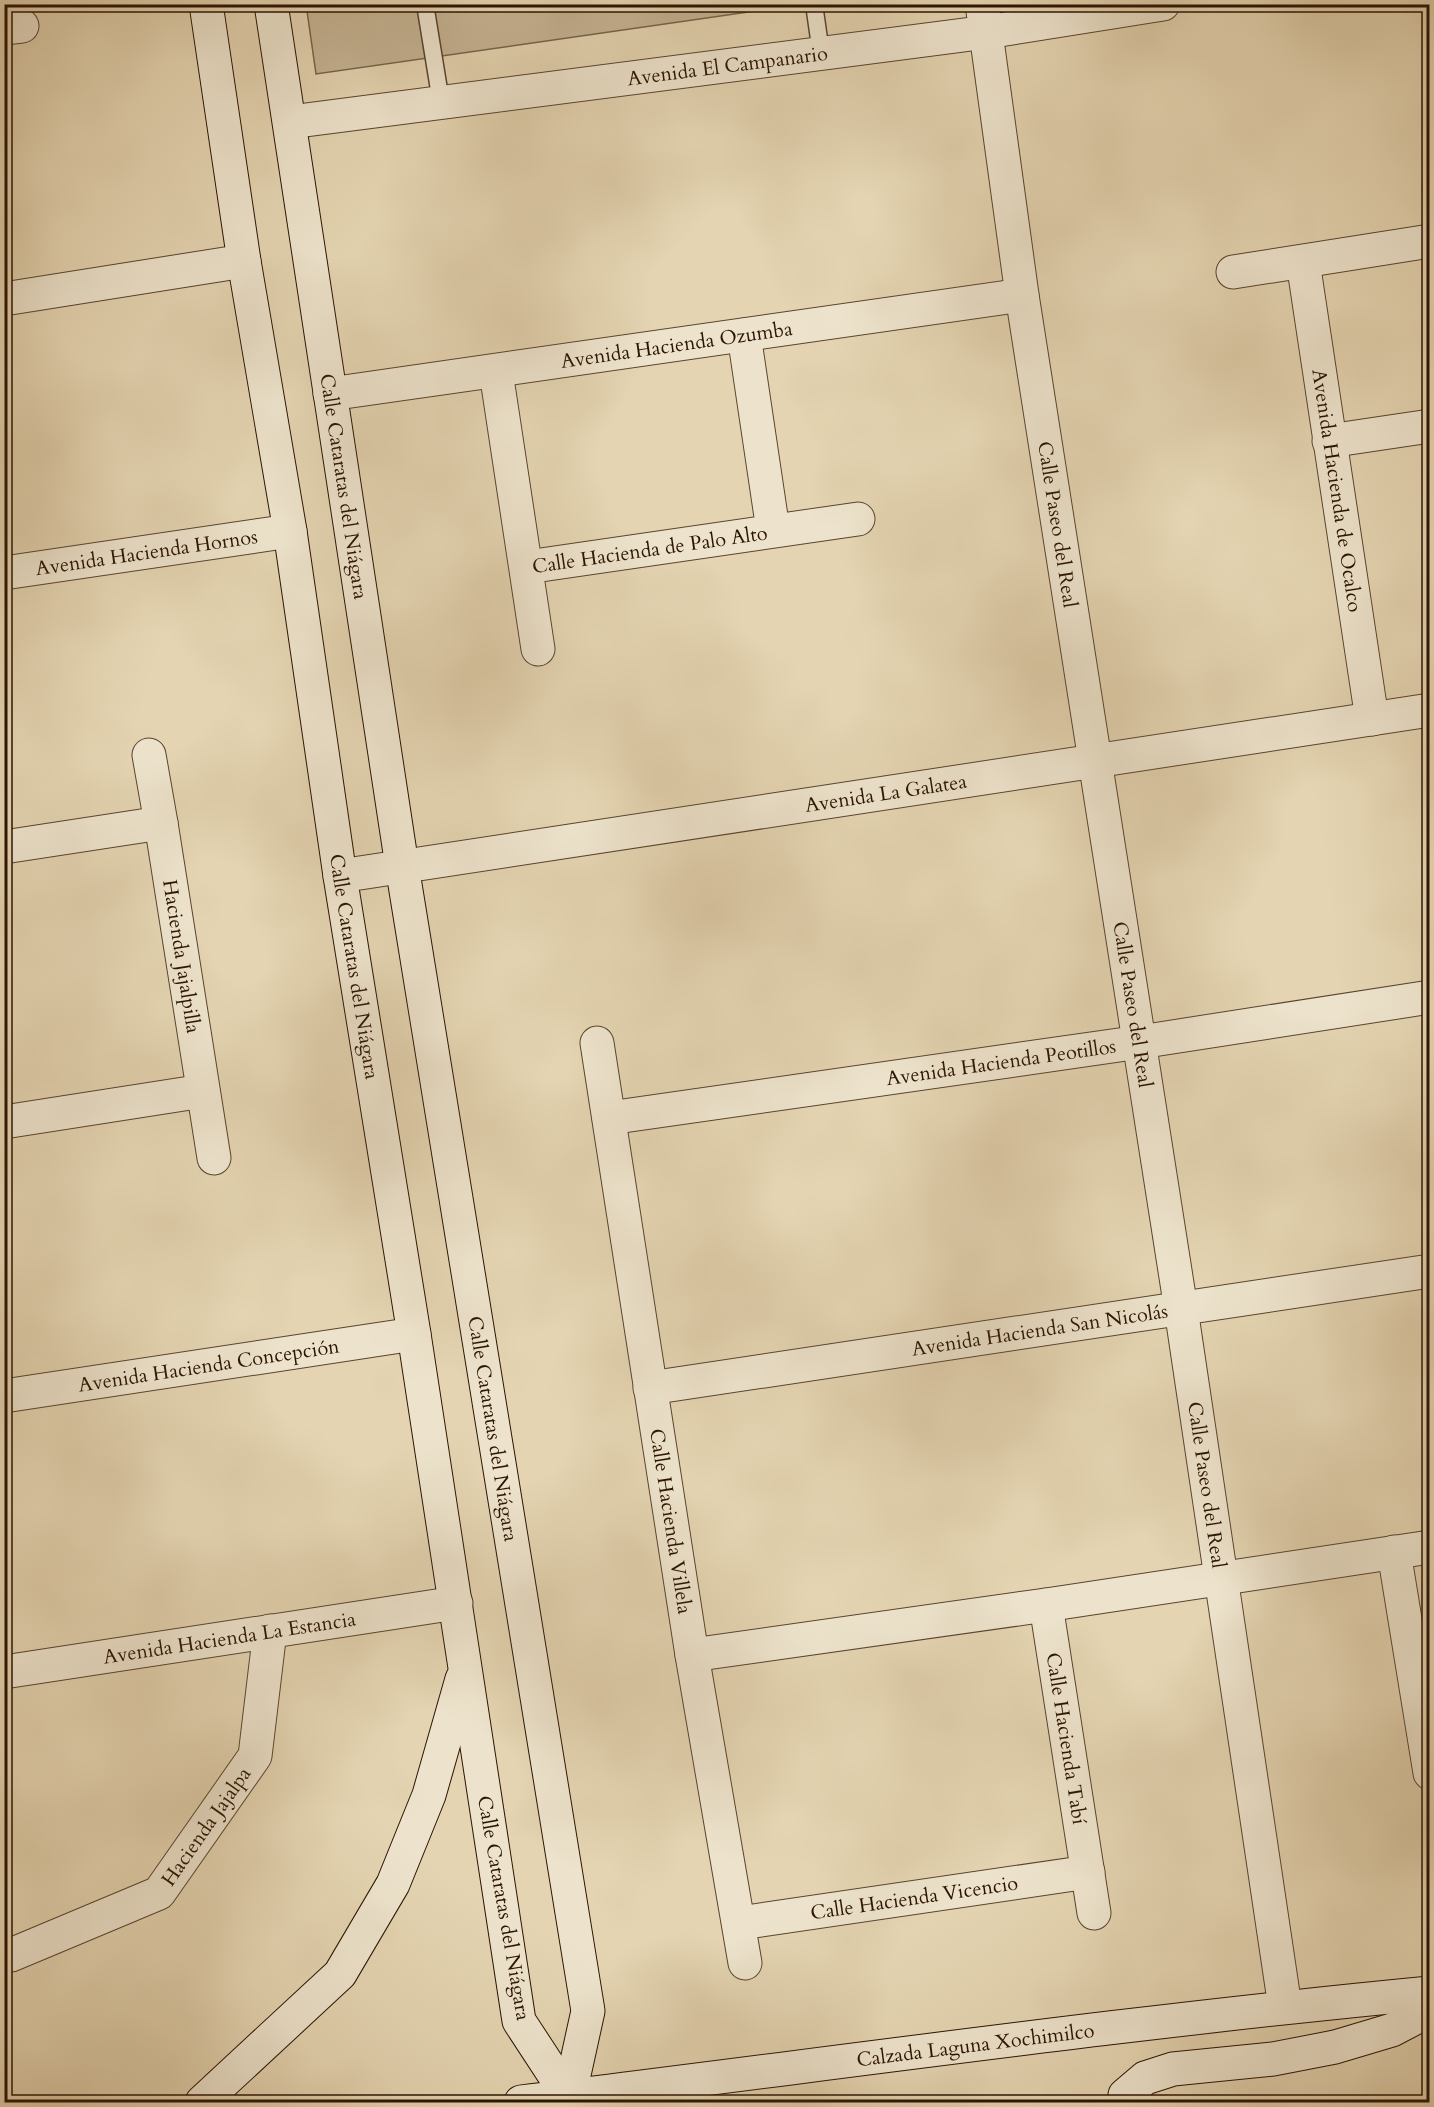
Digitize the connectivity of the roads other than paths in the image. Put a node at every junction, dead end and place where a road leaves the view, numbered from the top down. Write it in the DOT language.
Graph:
graph roads {
  1 [pos="206,4"];
  2 [pos="271,4"];
  3 [pos="425,4"];
  4 [pos="813,4"];
  5 [pos="1163,4"];
  6 [pos="984,18"];
  7 [pos="821,53"];
  8 [pos="441,102"];
  9 [pos="290,122"];
  10 [pos="1430,241"];
  11 [pos="244,261"];
  12 [pos="1303,262"];
  13 [pos="1233,272"];
  14 [pos="1022,295"];
  15 [pos="4,299"];
  16 [pos="744,335"];
  17 [pos="496,372"];
  18 [pos="330,394"];
  19 [pos="1430,426"];
  20 [pos="1329,441"];
  21 [pos="858,519"];
  22 [pos="773,530"];
  23 [pos="290,531"];
  24 [pos="527,567"];
  25 [pos="4,573"];
  26 [pos="538,649"];
  27 [pos="1430,710"];
  28 [pos="1372,719"];
  29 [pos="148,755"];
  30 [pos="1094,761"];
  31 [pos="161,823"];
  32 [pos="4,847"];
  33 [pos="402,866"];
  34 [pos="340,876"];
  35 [pos="1430,997"];
  36 [pos="1140,1042"];
  37 [pos="597,1043"];
  38 [pos="204,1091"];
  39 [pos="609,1119"];
  40 [pos="4,1122"];
  41 [pos="214,1158"];
  42 [pos="1430,1271"];
  43 [pos="1181,1309"];
  44 [pos="414,1334"];
  45 [pos="650,1388"];
  46 [pos="4,1396"];
  47 [pos="1430,1547"];
  48 [pos="1394,1552"];
  49 [pos="1221,1578"];
  50 [pos="456,1603"];
  51 [pos="1046,1605"];
  52 [pos="270,1631"];
  53 [pos="692,1655"];
  54 [pos="465,1669"];
  55 [pos="4,1672"];
  56 [pos="1430,1773"];
  57 [pos="1088,1872"];
  58 [pos="1094,1913"];
  59 [pos="740,1923"];
  60 [pos="4,1956"];
  61 [pos="745,1964"];
  62 [pos="1430,1993"];
  63 [pos="1285,2007"];
  64 [pos="1430,2010"];
  65 [pos="570,2101"];
  66 [pos="202,2103"];
  67 [pos="521,2103"];
  68 [pos="1124,2103"];
  1 -- 11 [label="street, Calle Cataratas del Niágara"];
  2 -- 9 [label="street, Calle Cataratas del Niágara"];
  3 -- 8 [label="lane"];
  4 -- 7 [label="lane"];
  5 -- 6 [label="street, Avenida El Campanario"];
  6 -- 7 [label="street, Avenida El Campanario"];
  6 -- 14 [label="street, Calle Paseo del Real"];
  7 -- 8 [label="street, Avenida El Campanario"];
  8 -- 9 [label="street, Avenida El Campanario"];
  9 -- 18 [label="street, Calle Cataratas del Niágara"];
  10 -- 12 [label="street"];
  11 -- 15 [label="street"];
  11 -- 23 [label="street, Calle Cataratas del Niágara"];
  12 -- 13 [label="street"];
  12 -- 20 [label="street, Avenida Hacienda de Ocalco"];
  14 -- 16 [label="street, Avenida Hacienda Ozumba"];
  14 -- 30 [label="street, Calle Paseo del Real"];
  16 -- 17 [label="street, Avenida Hacienda Ozumba"];
  16 -- 22 [label="street, Calle Hacienda de Palo Alto"];
  17 -- 18 [label="street, Avenida Hacienda Ozumba"];
  17 -- 24 [label="street, Calle Hacienda de Palo Alto"];
  18 -- 33 [label="street, Calle Cataratas del Niágara"];
  19 -- 20 [label="street"];
  20 -- 28 [label="street, Avenida Hacienda de Ocalco"];
  21 -- 22 [label="street"];
  22 -- 24 [label="street, Calle Hacienda de Palo Alto"];
  23 -- 25 [label="street, Avenida Hacienda Hornos"];
  23 -- 34 [label="street, Calle Cataratas del Niágara"];
  24 -- 26 [label="street"];
  27 -- 28 [label="street, Avenida La Galatea"];
  28 -- 30 [label="street, Avenida La Galatea"];
  29 -- 31 [label="street, Hacienda Jajalpilla"];
  30 -- 33 [label="street, Avenida La Galatea"];
  30 -- 36 [label="street, Calle Paseo del Real"];
  31 -- 32 [label="street"];
  31 -- 38 [label="street, Hacienda Jajalpilla"];
  33 -- 34 [label="street, Avenida La Galatea"];
  33 -- 65 [label="street, Calle Cataratas del Niágara"];
  34 -- 44 [label="street, Calle Cataratas del Niágara"];
  35 -- 36 [label="street, Avenida Hacienda Peotillos"];
  36 -- 39 [label="street, Avenida Hacienda Peotillos"];
  36 -- 43 [label="street, Calle Paseo del Real"];
  37 -- 39 [label="street, Calle Hacienda Villela"];
  38 -- 40 [label="street"];
  38 -- 41 [label="street, Hacienda Jajalpilla"];
  39 -- 45 [label="street, Calle Hacienda Villela"];
  42 -- 43 [label="street, Avenida Hacienda San Nicolás"];
  43 -- 45 [label="street, Avenida Hacienda San Nicolás"];
  43 -- 49 [label="street, Calle Paseo del Real"];
  44 -- 46 [label="street, Avenida Hacienda Concepción"];
  44 -- 50 [label="street, Calle Cataratas del Niágara"];
  45 -- 53 [label="street, Calle Hacienda Villela"];
  47 -- 48 [label="street"];
  48 -- 49 [label="street"];
  48 -- 56 [label="street"];
  49 -- 51 [label="street"];
  49 -- 63 [label="street, Calle Paseo del Real"];
  50 -- 52 [label="street, Avenida Hacienda La Estancia"];
  50 -- 54 [label="street, Calle Cataratas del Niágara"];
  51 -- 53 [label="street"];
  51 -- 57 [label="street, Calle Hacienda Tabí"];
  52 -- 55 [label="street, Avenida Hacienda La Estancia"];
  52 -- 60 [label="street, Hacienda Jajalpa"];
  53 -- 59 [label="street, Calle Hacienda Villela"];
  54 -- 65 [label="street, Calle Cataratas del Niágara"];
  54 -- 66 [label="street"];
  57 -- 58 [label="street, Calle Hacienda Tabí"];
  57 -- 59 [label="street, Calle Hacienda Vicencio"];
  59 -- 61 [label="street, Calle Hacienda Villela"];
  62 -- 63 [label="street, Calzada Laguna Xochimilco"];
  63 -- 65 [label="street, Calzada Laguna Xochimilco"];
  64 -- 68 [label="street"];
  65 -- 67 [label="street, Calzada Laguna Xochimilco"];
}
